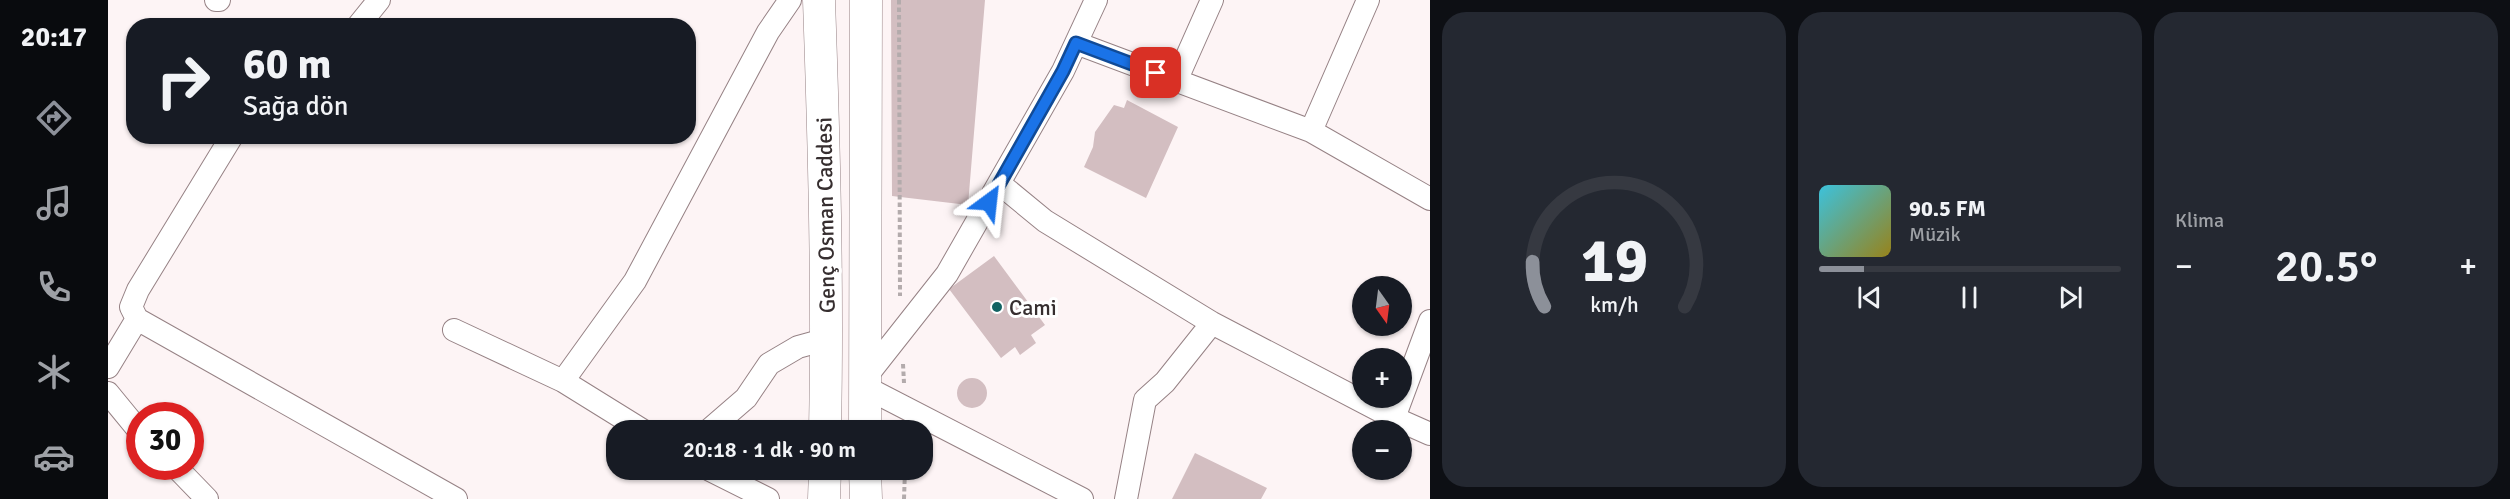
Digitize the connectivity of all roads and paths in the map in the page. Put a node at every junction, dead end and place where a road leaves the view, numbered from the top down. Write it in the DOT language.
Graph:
graph roads {
  1 [pos="379,0"];
  2 [pos="790,0"];
  3 [pos="819,0"];
  4 [pos="866,0"];
  5 [pos="899,0"];
  6 [pos="1096,0"];
  7 [pos="1212,0"];
  8 [pos="1368,0"];
  9 [pos="364,18"];
  10 [pos="1076,43"];
  11 [pos="1176,81"];
  12 [pos="1311,131"];
  13 [pos="227,144"];
  14 [pos="1000,184"];
  15 [pos="1430,199"];
  16 [pos="136,319"];
  17 [pos="1430,321"];
  18 [pos="1212,323"];
  19 [pos="454,330"];
  20 [pos="901,331"];
  21 [pos="827,339"];
  22 [pos="108,366"];
  23 [pos="563,381"];
  24 [pos="865,383"];
  25 [pos="108,393"];
  26 [pos="906,408"];
  27 [pos="126,415"];
  28 [pos="1394,418"];
  29 [pos="626,420"];
  30 [pos="721,420"];
  31 [pos="825,420"];
  32 [pos="865,420"];
  33 [pos="1430,434"];
  34 [pos="189,480"];
  35 [pos="730,480"];
  36 [pos="825,480"];
  37 [pos="865,480"];
  38 [pos="905,480"];
  39 [pos="207,499"];
  40 [pos="456,499"];
  41 [pos="768,499"];
  42 [pos="824,499"];
  43 [pos="866,499"];
  44 [pos="904,499"];
  45 [pos="1082,499"];
  46 [pos="1126,499"];
  1 -- 9 [label="street"];
  2 -- 23 [label="street"];
  3 -- 21 [label="main road, Genç Osman Caddesi"];
  4 -- 24 [label="main road, Genç Osman Caddesi"];
  5 -- 20 [label="path"];
  6 -- 10 [label="street"];
  7 -- 11 [label="street"];
  8 -- 12 [label="street"];
  10 -- 11 [label="street"];
  10 -- 14 [label="street"];
  11 -- 12 [label="street"];
  12 -- 15 [label="street"];
  13 -- 16 [label="street"];
  14 -- 18 [label="street"];
  14 -- 20 [label="street"];
  16 -- 22 [label="street"];
  16 -- 40 [label="street"];
  17 -- 28 [label="street"];
  18 -- 28 [label="street"];
  18 -- 46 [label="street"];
  19 -- 23 [label="street"];
  20 -- 24 [label="street"];
  20 -- 26 [label="path"];
  21 -- 30 [label="street"];
  21 -- 31 [label="main road, Genç Osman Caddesi"];
  23 -- 29 [label="street"];
  24 -- 26 [label="street"];
  24 -- 32 [label="main road, Genç Osman Caddesi"];
  25 -- 27 [label="street"];
  26 -- 45 [label="street"];
  28 -- 33 [label="street"];
  34 -- 39 [label="street"];
  35 -- 41 [label="street"];
  36 -- 42 [label="main road"];
  37 -- 43 [label="main road"];
  38 -- 44 [label="path"];
}
